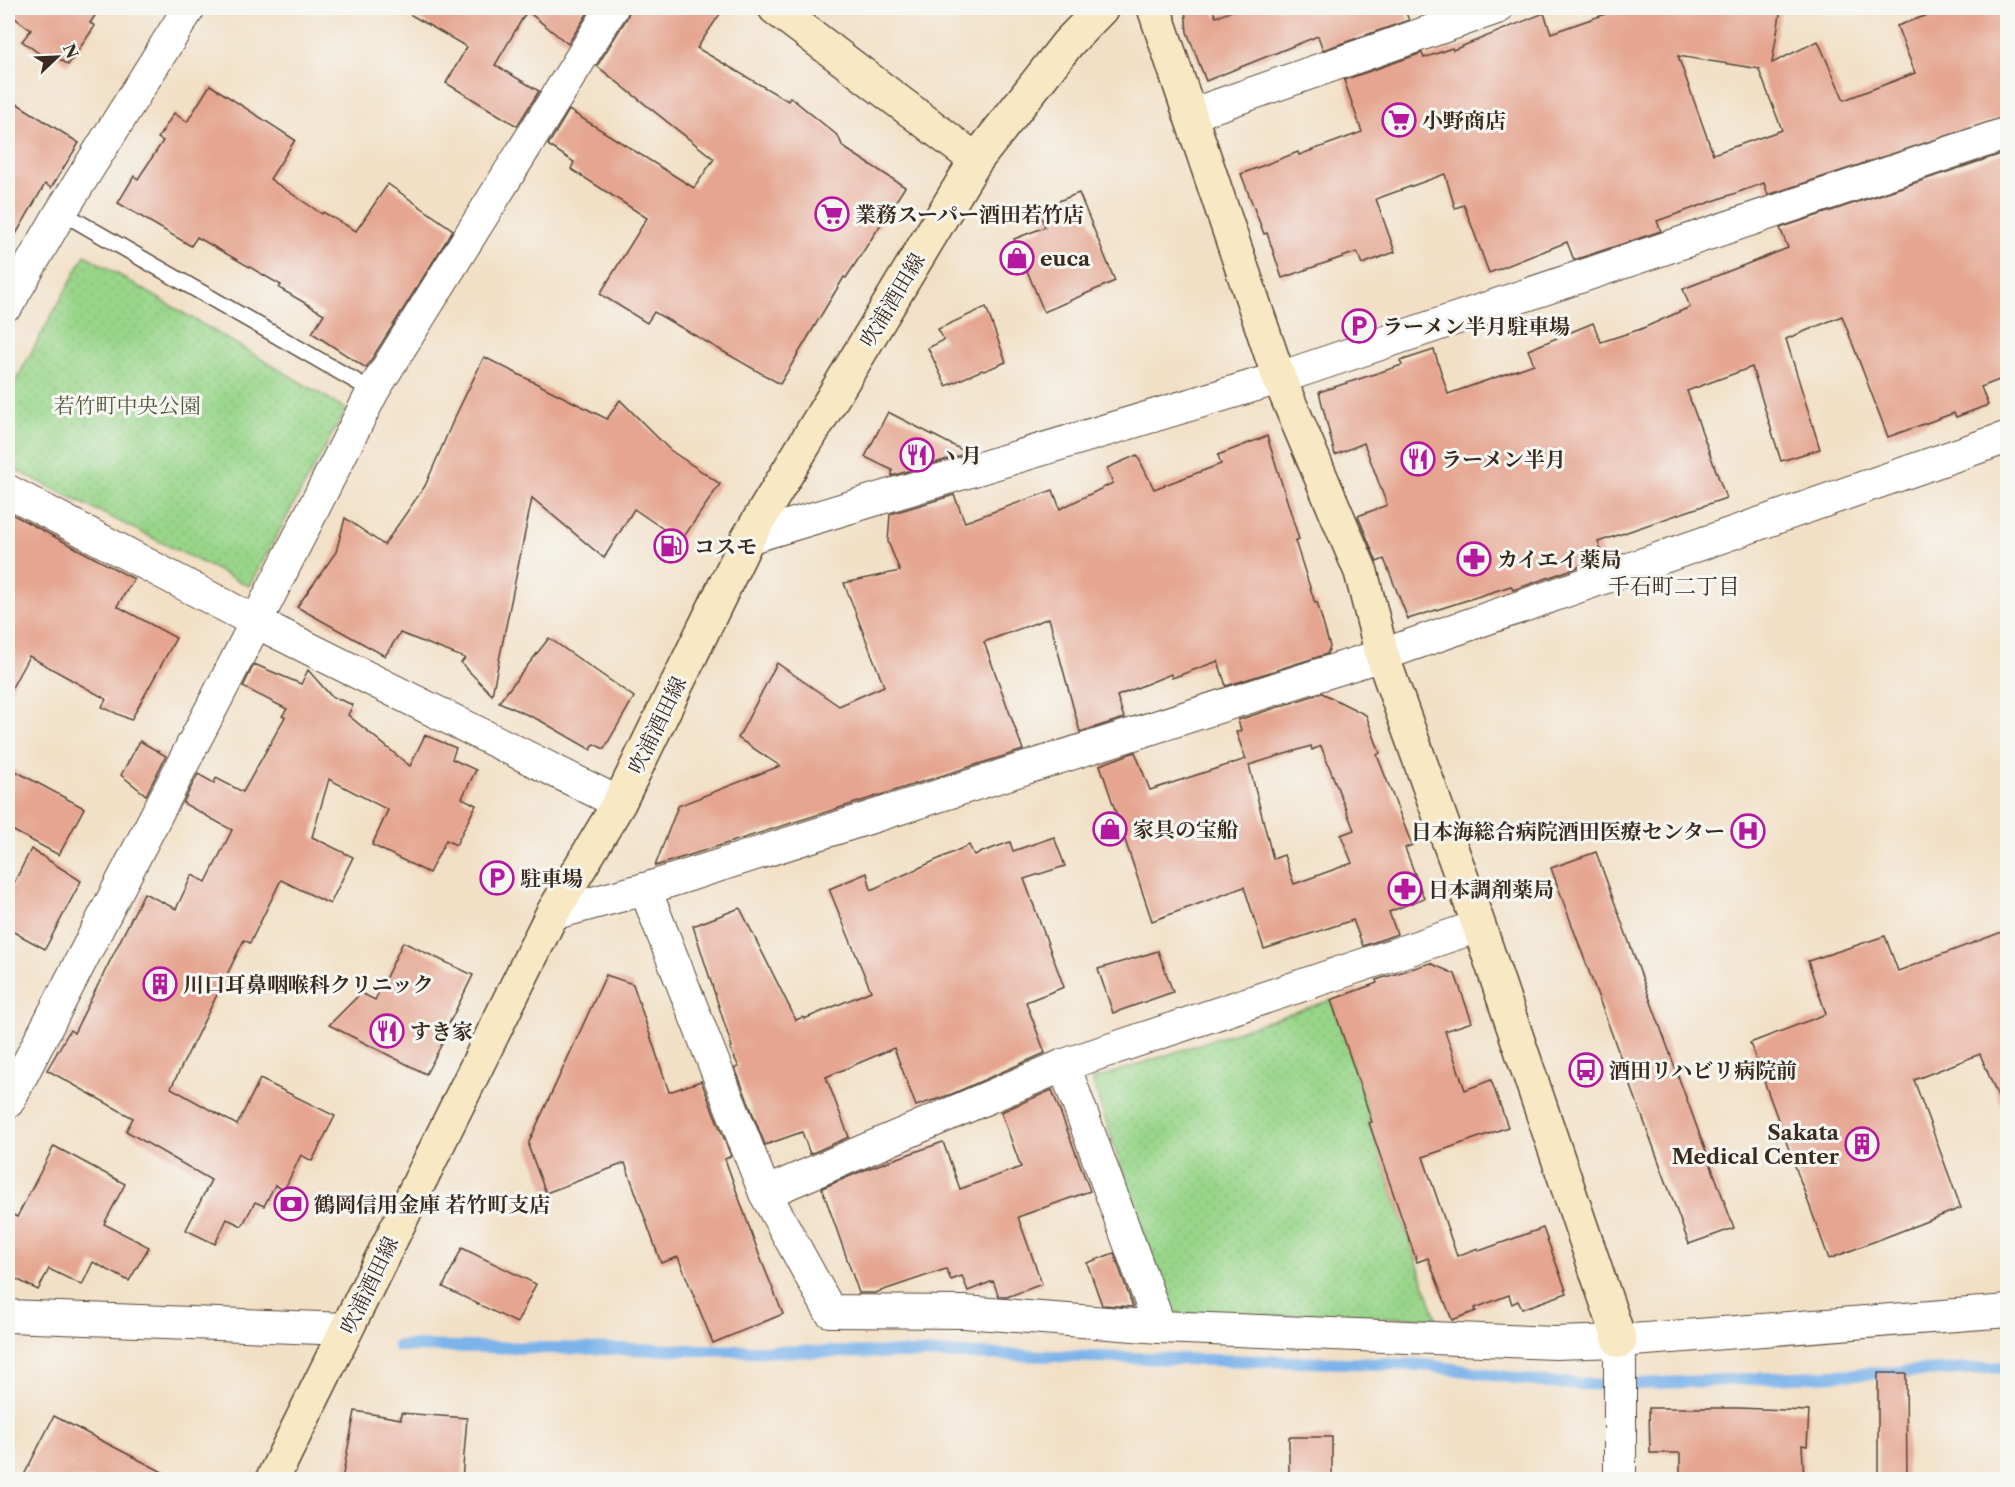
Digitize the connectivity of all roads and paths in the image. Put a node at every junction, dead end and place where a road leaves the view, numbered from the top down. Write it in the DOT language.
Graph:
graph roads {
  1 [pos="189,8"];
  2 [pos="612,8"];
  3 [pos="775,8"];
  4 [pos="1102,8"];
  5 [pos="1154,8"];
  6 [pos="1497,8"];
  7 [pos="1190,115"];
  8 [pos="2007,133"];
  9 [pos="976,160"];
  10 [pos="61,212"];
  11 [pos="8,304"];
  12 [pos="1279,378"];
  13 [pos="373,391"];
  14 [pos="2007,437"];
  15 [pos="8,492"];
  16 [pos="748,538"];
  17 [pos="256,622"];
  18 [pos="1382,655"];
  19 [pos="619,802"];
  20 [pos="645,889"];
  21 [pos="552,914"];
  22 [pos="1479,926"];
  23 [pos="1064,1065"];
  24 [pos="8,1102"];
  25 [pos="765,1193"];
  26 [pos="2007,1311"];
  27 [pos="8,1316"];
  28 [pos="1160,1327"];
  29 [pos="347,1329"];
  30 [pos="1620,1341"];
  31 [pos="272,1479"];
  32 [pos="1620,1479"];
  1 -- 10 [label="street"];
  2 -- 13 [label="street"];
  3 -- 9 [label="main road"];
  4 -- 9 [label="main road, 吹浦酒田線"];
  5 -- 7 [label="main road"];
  6 -- 7 [label="street"];
  7 -- 12 [label="main road"];
  8 -- 12 [label="street"];
  9 -- 16 [label="main road, 吹浦酒田線"];
  10 -- 11 [label="street"];
  10 -- 13 [label="lane"];
  12 -- 16 [label="street"];
  12 -- 18 [label="main road"];
  13 -- 17 [label="street"];
  14 -- 18 [label="street"];
  15 -- 17 [label="street"];
  16 -- 19 [label="main road, 吹浦酒田線"];
  17 -- 19 [label="street"];
  17 -- 24 [label="street"];
  18 -- 20 [label="street"];
  18 -- 22 [label="main road"];
  19 -- 21 [label="main road, 吹浦酒田線"];
  20 -- 21 [label="street"];
  20 -- 25 [label="street"];
  21 -- 29 [label="main road, 吹浦酒田線"];
  22 -- 23 [label="street"];
  22 -- 30 [label="main road"];
  23 -- 25 [label="street"];
  23 -- 28 [label="street"];
  25 -- 28 [label="street"];
  26 -- 30 [label="street"];
  27 -- 29 [label="street"];
  28 -- 30 [label="street"];
  29 -- 31 [label="main road, 吹浦酒田線"];
  30 -- 32 [label="street"];
}
